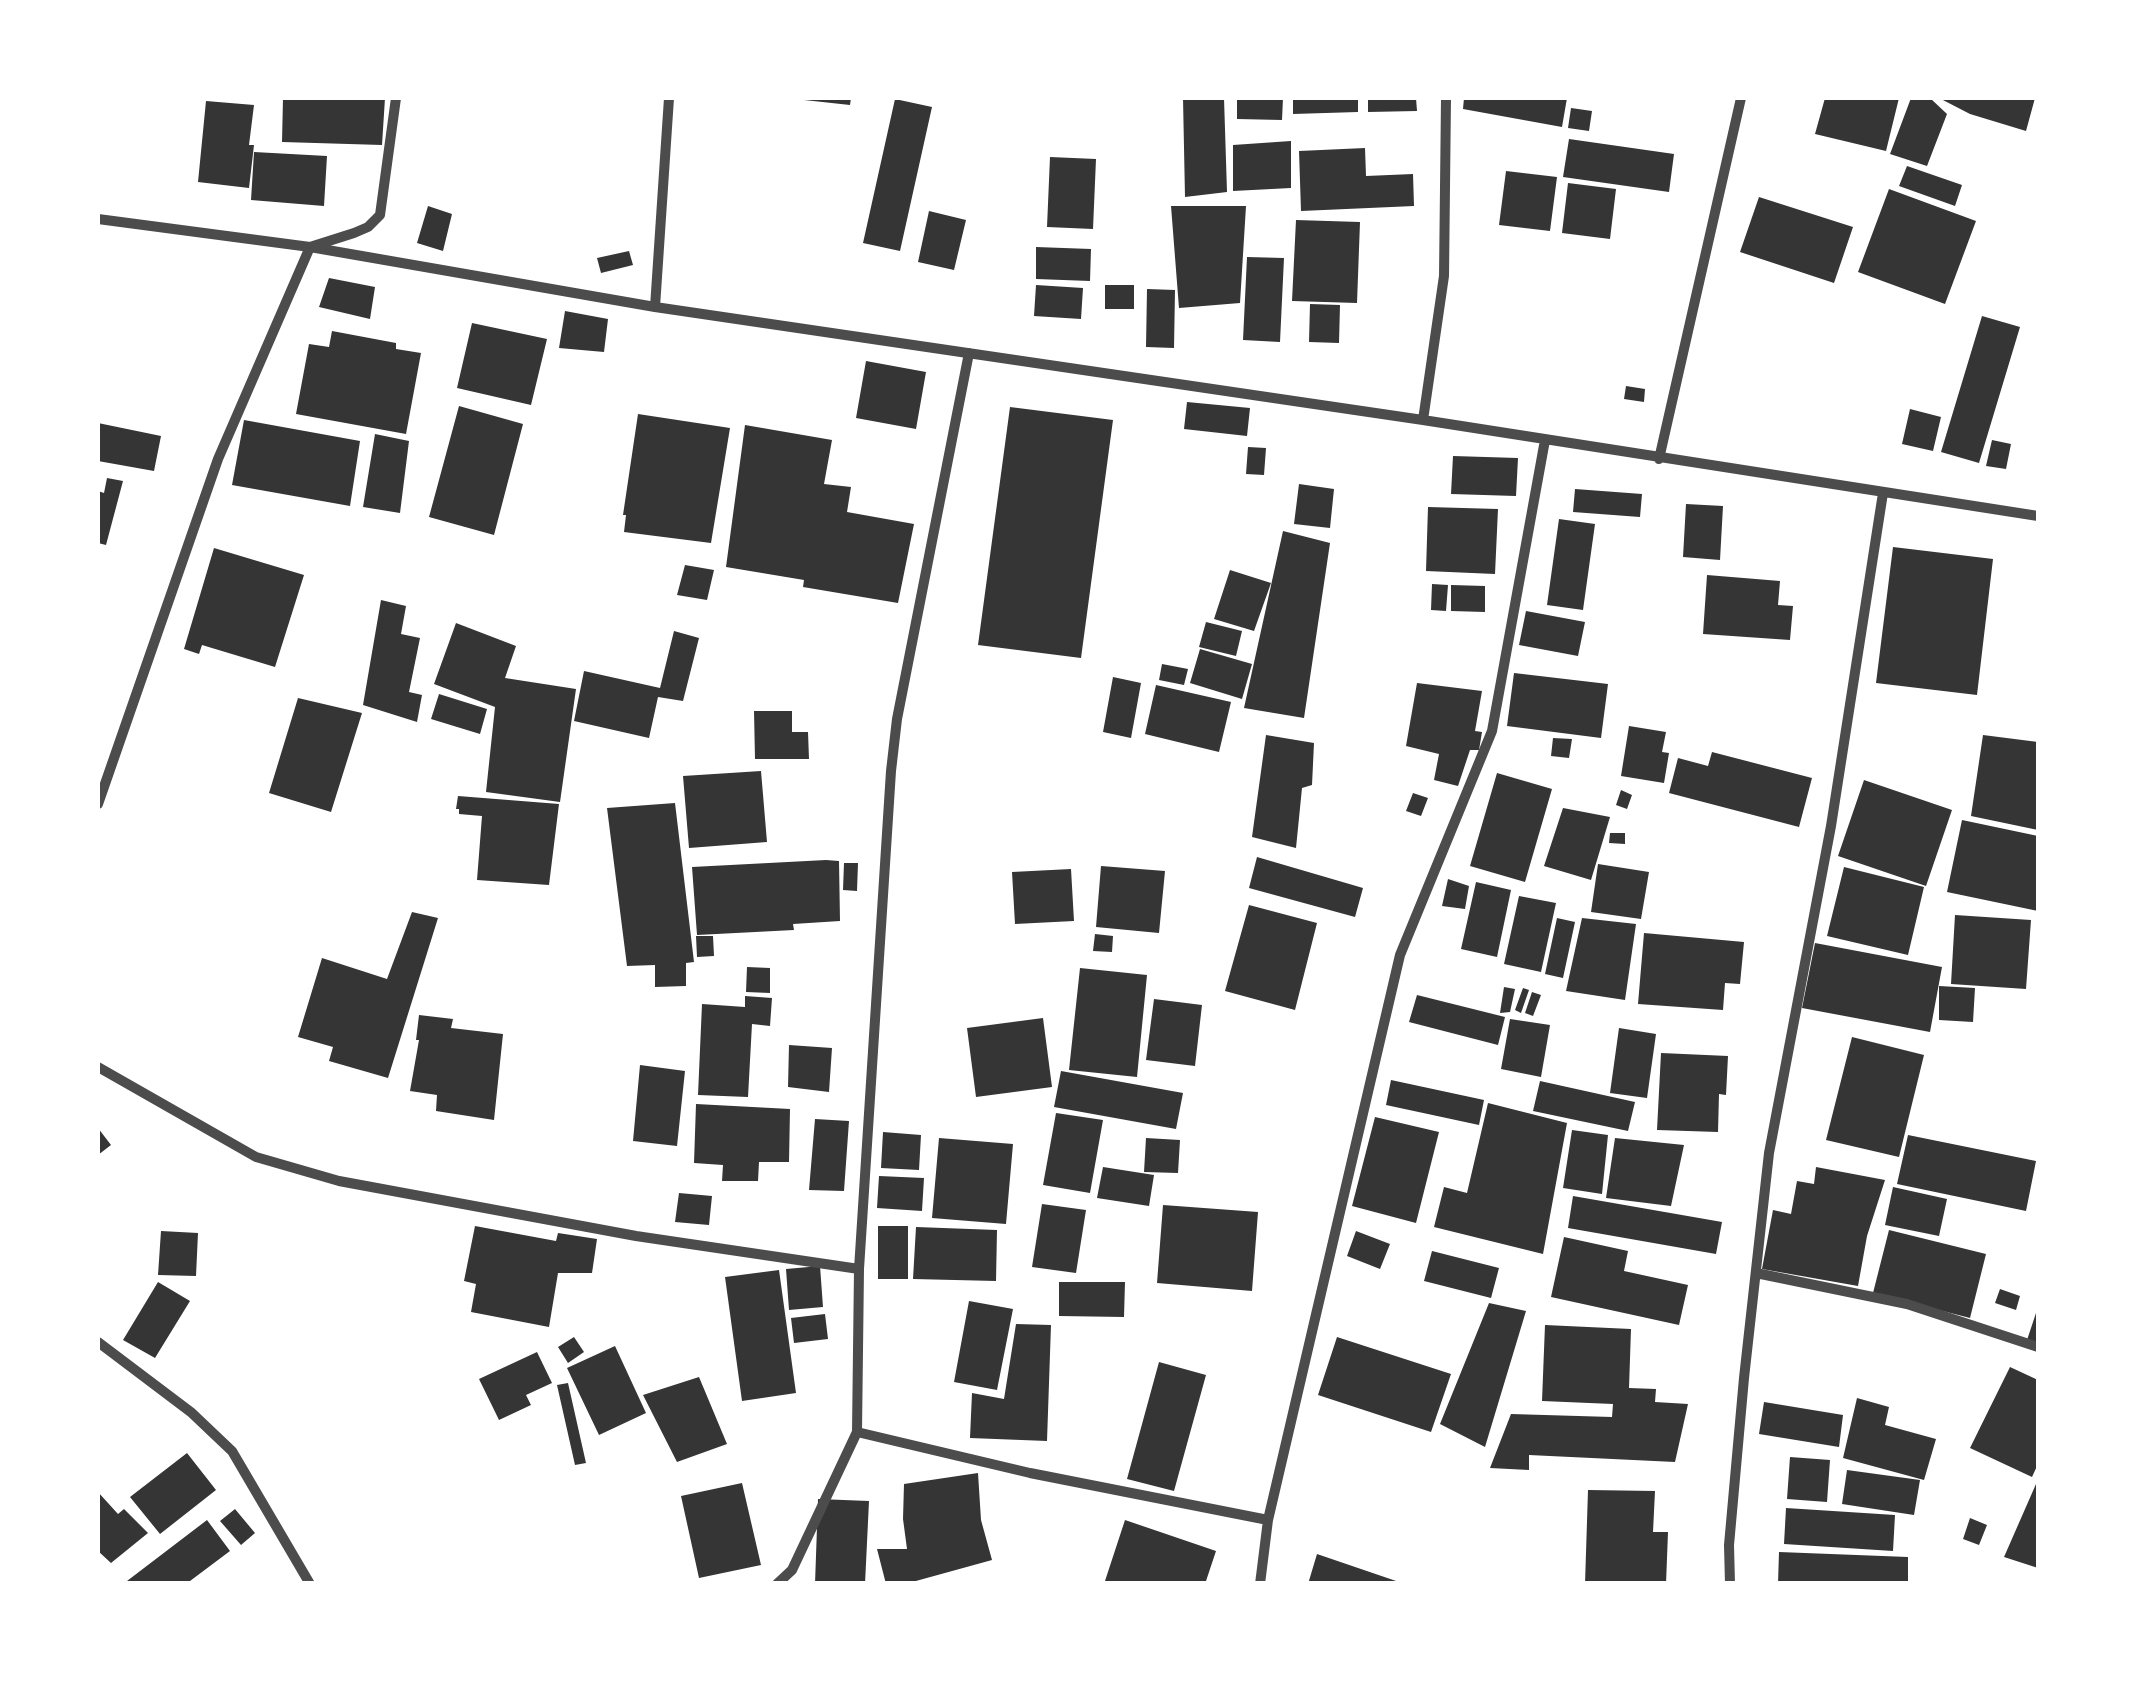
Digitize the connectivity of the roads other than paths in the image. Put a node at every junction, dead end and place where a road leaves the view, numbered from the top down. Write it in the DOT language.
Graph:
graph roads {
  1 [pos="396,98"];
  2 [pos="669,98"];
  3 [pos="1446,98"];
  4 [pos="1741,98"];
  5 [pos="98,219"];
  6 [pos="310,247"];
  7 [pos="655,306"];
  8 [pos="969,353"];
  9 [pos="1423,420"];
  10 [pos="1545,440"];
  11 [pos="1659,459"];
  12 [pos="1883,493"];
  13 [pos="2038,516"];
  14 [pos="98,804"];
  15 [pos="98,1067"];
  16 [pos="859,1269"];
  17 [pos="1756,1272"];
  18 [pos="98,1342"];
  19 [pos="2038,1347"];
  20 [pos="857,1432"];
  21 [pos="1268,1520"];
  22 [pos="310,1584"];
  23 [pos="777,1584"];
  24 [pos="1260,1584"];
  25 [pos="1730,1584"];
  1 -- 6 [label="street"];
  2 -- 7 [label="street"];
  3 -- 9 [label="street"];
  4 -- 11 [label="street"];
  5 -- 6 [label="street"];
  6 -- 7 [label="street"];
  6 -- 14 [label="street"];
  7 -- 8 [label="street"];
  8 -- 9 [label="street"];
  8 -- 16 [label="street"];
  9 -- 10 [label="street"];
  10 -- 11 [label="street"];
  10 -- 21 [label="street"];
  11 -- 12 [label="street"];
  12 -- 13 [label="street"];
  12 -- 17 [label="street"];
  15 -- 16 [label="street"];
  16 -- 20 [label="street"];
  17 -- 19 [label="street"];
  17 -- 25 [label="street"];
  18 -- 22 [label="street"];
  20 -- 21 [label="street"];
  20 -- 23 [label="street"];
  21 -- 24 [label="street"];
}
